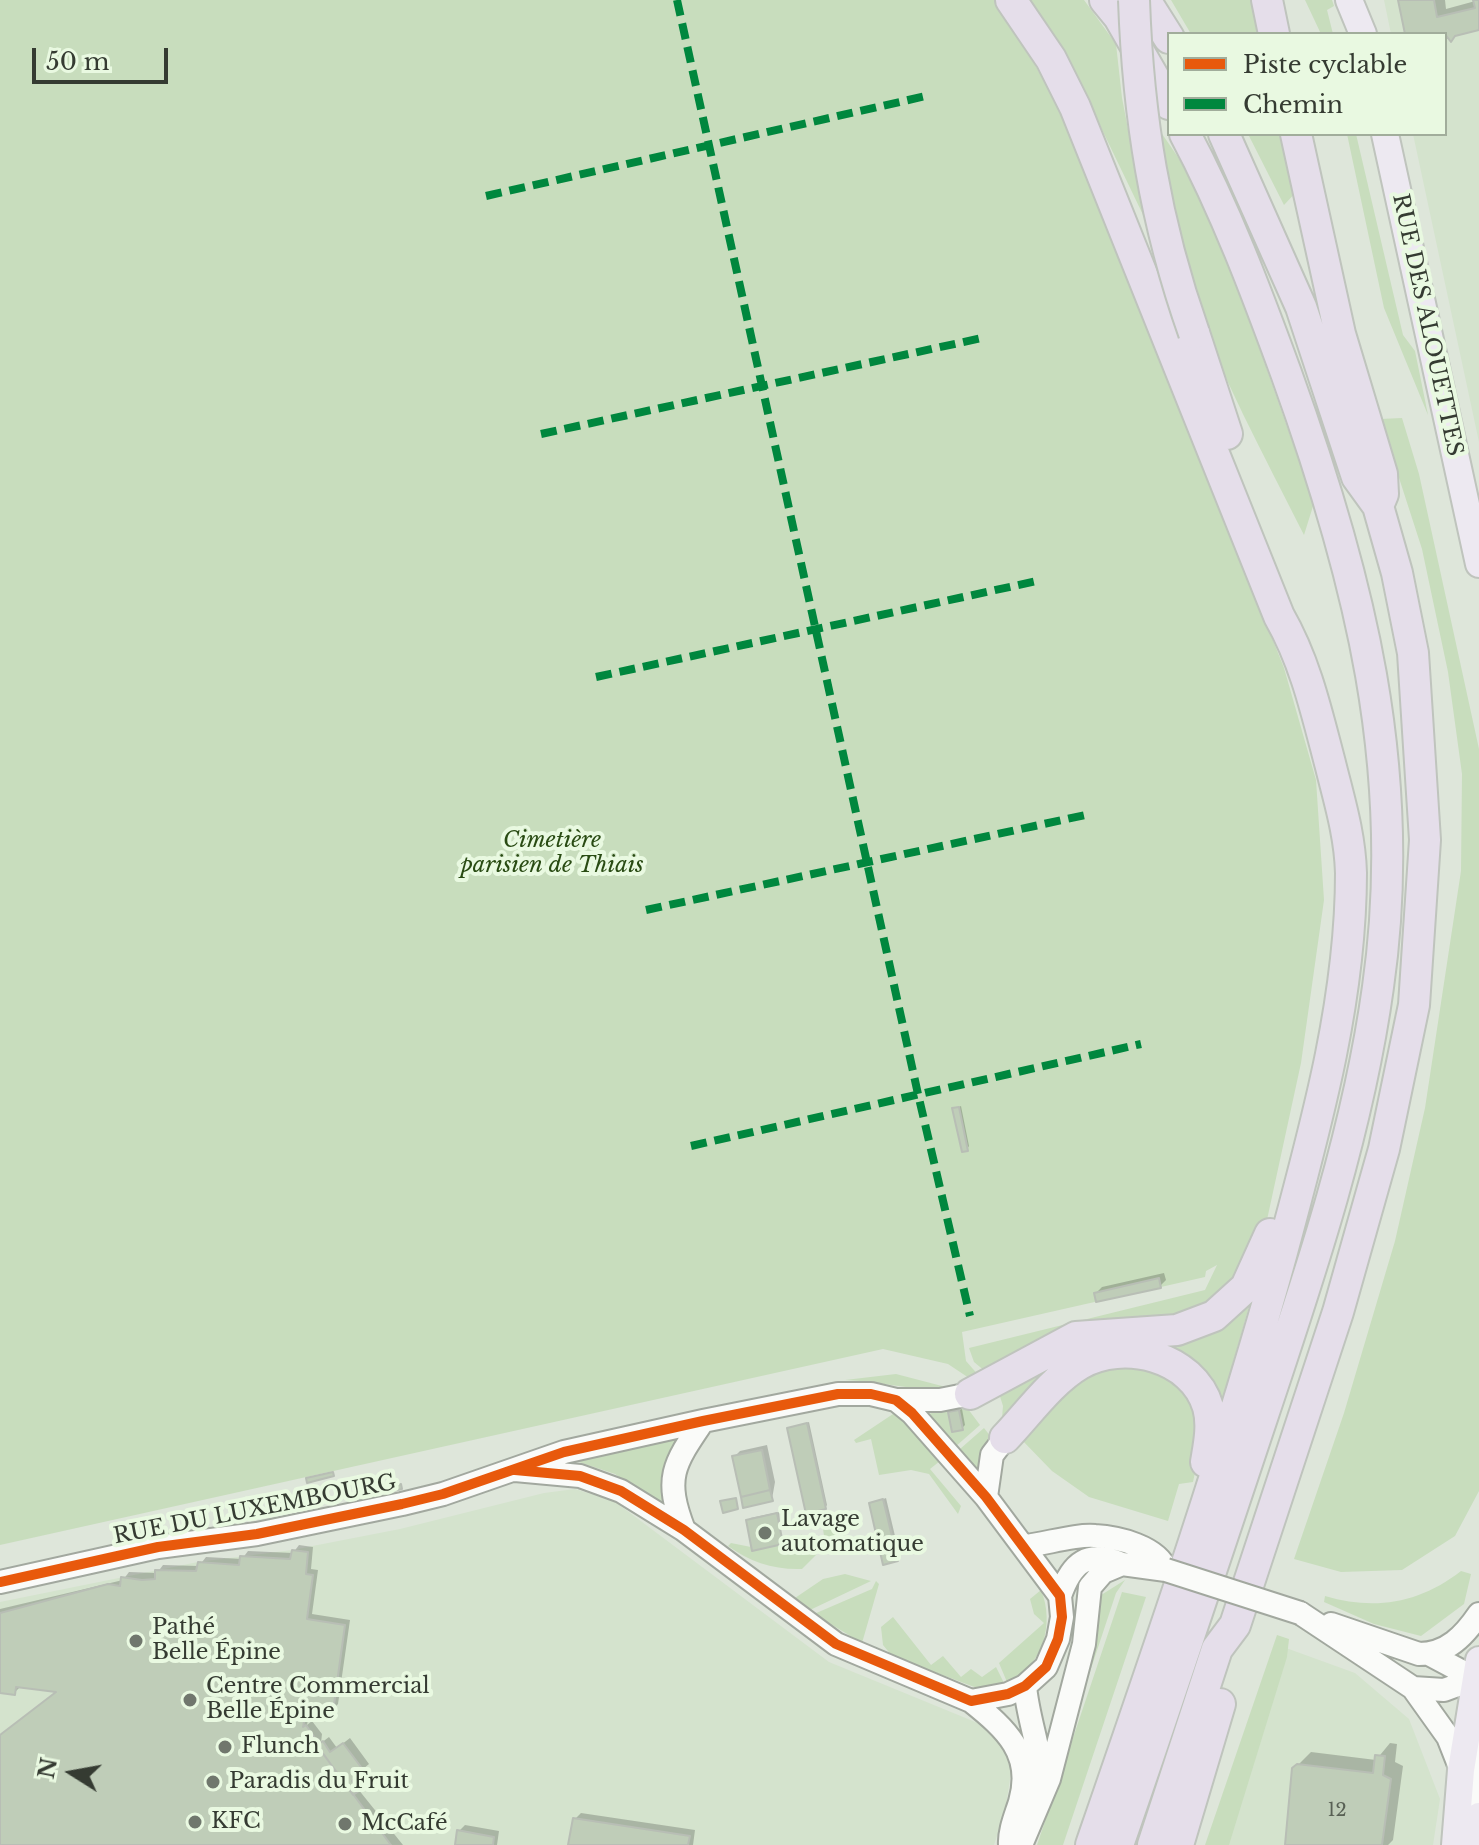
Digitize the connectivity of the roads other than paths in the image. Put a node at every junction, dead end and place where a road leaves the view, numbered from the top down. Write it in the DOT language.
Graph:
graph roads {
  1 [pos="1011,0"];
  2 [pos="1105,0"];
  3 [pos="1134,0"];
  4 [pos="1145,0"];
  5 [pos="1267,0"];
  6 [pos="1349,0"];
  7 [pos="1357,0"];
  8 [pos="1274,32"];
  9 [pos="1363,32"];
  10 [pos="1364,32"];
  11 [pos="1167,35"];
  12 [pos="1167,101"];
  13 [pos="1186,136"];
  14 [pos="1225,136"];
  15 [pos="1296,136"];
  16 [pos="1385,136"];
  17 [pos="1378,506"];
  18 [pos="1479,564"];
  19 [pos="1291,633"];
  20 [pos="1303,1176"];
  21 [pos="970,1394"];
  22 [pos="896,1400"];
  23 [pos="703,1421"];
  24 [pos="1005,1438"];
  25 [pos="515,1470"];
  26 [pos="986,1497"];
  27 [pos="1209,1501"];
  28 [pos="684,1530"];
  29 [pos="1025,1546"];
  30 [pos="1137,1561"];
  31 [pos="0,1582"];
  32 [pos="1060,1596"];
  33 [pos="1300,1613"];
  34 [pos="1479,1614"];
  35 [pos="1235,1625"];
  36 [pos="1429,1654"];
  37 [pos="1478,1677"];
  38 [pos="1025,1686"];
  39 [pos="1413,1688"];
  40 [pos="971,1701"];
  41 [pos="1479,1745"];
  42 [pos="1461,1770"];
  43 [pos="1043,1789"];
  44 [pos="1479,1816"];
  45 [pos="1010,1845"];
  46 [pos="1021,1845"];
  47 [pos="1091,1845"];
  48 [pos="1118,1845"];
  49 [pos="1153,1845"];
  50 [pos="1178,1845"];
  51 [pos="1455,1845"];
  52 [pos="1474,1845"];
  1 -- 19 [label="highway"];
  2 -- 12 [label="highway"];
  3 -- 19 [label="highway, bridge"];
  4 -- 11 [label="highway"];
  5 -- 8 [label="highway"];
  6 -- 9 [label="main road"];
  7 -- 10 [label="main road"];
  13 -- 48 [label="highway"];
  14 -- 17 [label="highway"];
  15 -- 17 [label="highway"];
  16 -- 18 [label="main road, RUE DES ALOUETTES"];
  17 -- 35 [label="highway"];
  19 -- 20 [label="highway"];
  20 -- 21 [label="highway"];
  20 -- 27 [label="highway"];
  21 -- 22 [label="street, RUE DU LUXEMBOURG"];
  22 -- 23 [label="street, RUE DU LUXEMBOURG"];
  22 -- 26 [label="street"];
  23 -- 25 [label="street, RUE DU LUXEMBOURG"];
  23 -- 28 [label="street"];
  24 -- 26 [label="street"];
  24 -- 27 [label="highway"];
  25 -- 28 [label="street"];
  25 -- 31 [label="street, RUE DU LUXEMBOURG"];
  26 -- 29 [label="street"];
  27 -- 47 [label="highway"];
  28 -- 40 [label="street"];
  29 -- 30 [label="street"];
  29 -- 32 [label="street"];
  30 -- 32 [label="street"];
  30 -- 33 [label="street, bridge"];
  30 -- 43 [label="street"];
  32 -- 38 [label="street"];
  33 -- 36 [label="street"];
  33 -- 39 [label="street"];
  34 -- 36 [label="street"];
  35 -- 49 [label="highway"];
  35 -- 50 [label="highway"];
  36 -- 37 [label="street"];
  37 -- 39 [label="street"];
  37 -- 42 [label="main road"];
  38 -- 40 [label="street"];
  38 -- 43 [label="street"];
  39 -- 42 [label="street"];
  40 -- 45 [label="street"];
  41 -- 52 [label="street"];
  42 -- 51 [label="main road"];
  43 -- 46 [label="street"];
  44 -- 52 [label="main road"];
}
